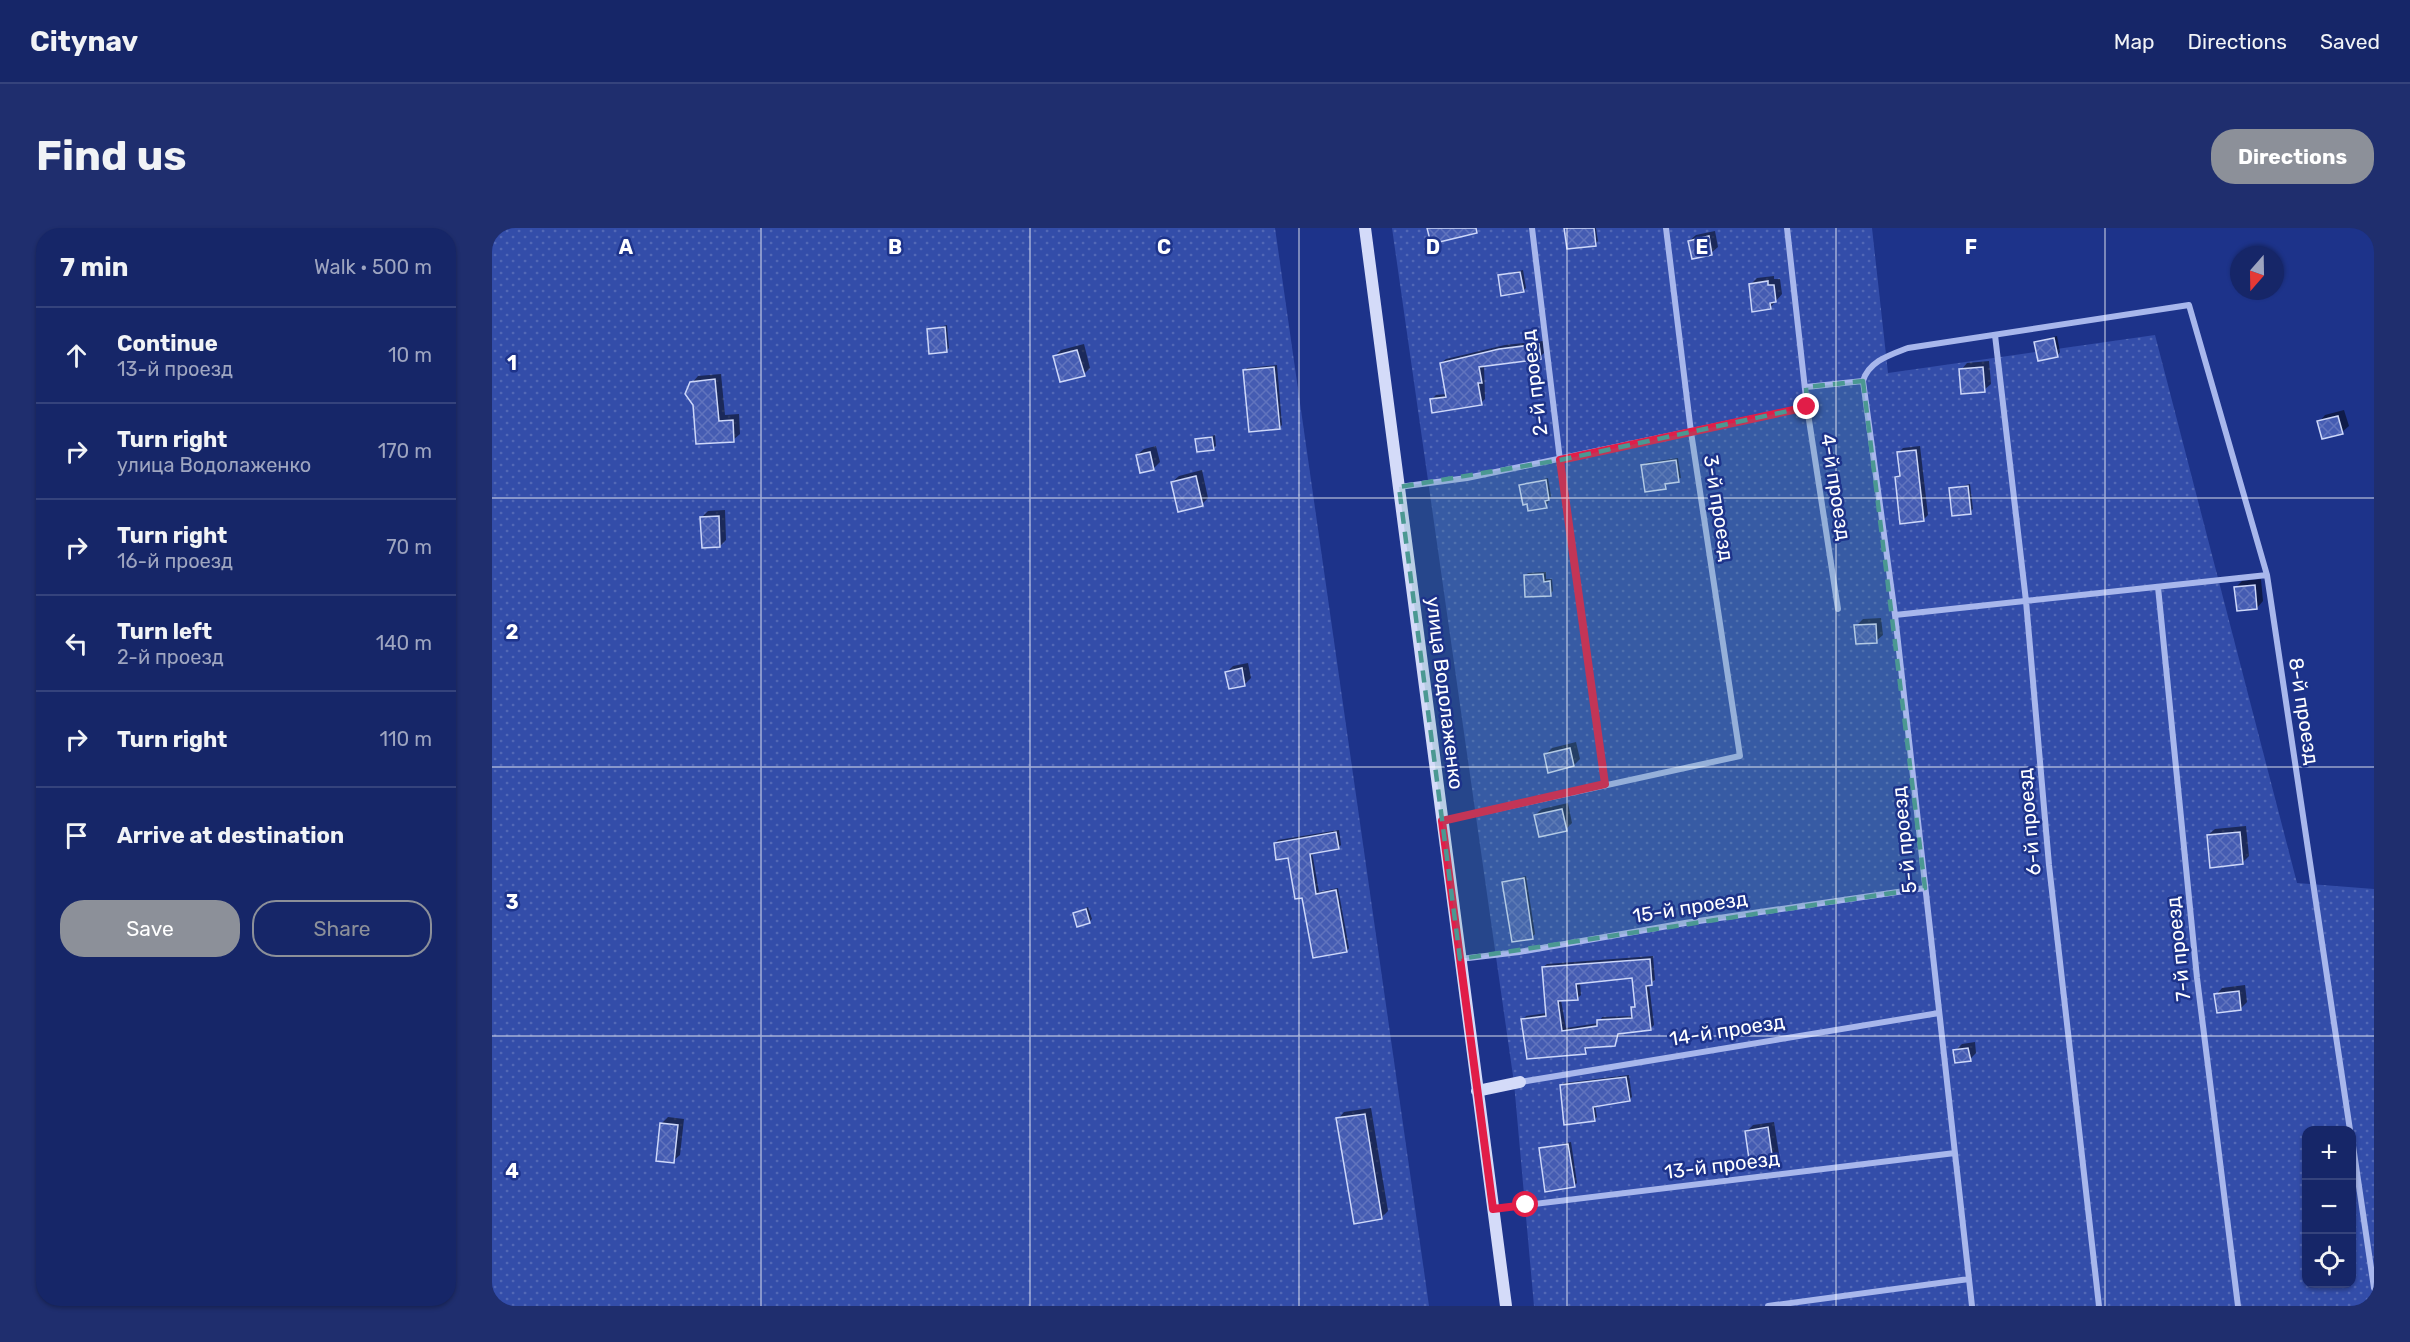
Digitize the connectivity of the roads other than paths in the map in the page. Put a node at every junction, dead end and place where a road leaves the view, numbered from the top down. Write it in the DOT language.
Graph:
graph roads {
  1 [pos="1365,228"];
  2 [pos="1532,228"];
  3 [pos="1666,228"];
  4 [pos="1787,228"];
  5 [pos="1995,334"];
  6 [pos="1863,381"];
  7 [pos="1806,387"];
  8 [pos="1807,407"];
  9 [pos="1691,432"];
  10 [pos="1560,460"];
  11 [pos="1399,487"];
  12 [pos="2266,575"];
  13 [pos="2158,587"];
  14 [pos="2026,601"];
  15 [pos="1838,609"];
  16 [pos="1895,615"];
  17 [pos="1605,784"];
  18 [pos="1442,821"];
  19 [pos="1925,888"];
  20 [pos="1460,959"];
  21 [pos="1939,1013"];
  22 [pos="1520,1082"];
  23 [pos="1477,1091"];
  24 [pos="2349,1126"];
  25 [pos="1955,1154"];
  26 [pos="2356,1166"];
  27 [pos="1493,1209"];
  28 [pos="1969,1279"];
  29 [pos="2374,1288"];
  30 [pos="1506,1306"];
  31 [pos="1768,1306"];
  32 [pos="1972,1306"];
  33 [pos="2099,1306"];
  34 [pos="2238,1306"];
  1 -- 11 [label="main road, улица Водолаженко"];
  2 -- 10 [label="street, 2-й проезд"];
  3 -- 9 [label="street, 3-й проезд"];
  4 -- 7 [label="street, 4-й проезд"];
  5 -- 6 [label="street, 5-й проезд"];
  5 -- 12 [label="street, 8-й проезд"];
  5 -- 14 [label="street, 6-й проезд"];
  6 -- 7 [label="street"];
  6 -- 16 [label="street, 5-й проезд"];
  7 -- 8 [label="street, 4-й проезд"];
  8 -- 9 [label="street"];
  8 -- 15 [label="street, 4-й проезд"];
  9 -- 10 [label="street"];
  9 -- 17 [label="street, 3-й проезд"];
  10 -- 11 [label="street"];
  10 -- 17 [label="street, 2-й проезд"];
  11 -- 18 [label="main road, улица Водолаженко"];
  12 -- 13 [label="street"];
  12 -- 24 [label="street, 8-й проезд"];
  13 -- 14 [label="street"];
  13 -- 34 [label="street, 7-й проезд"];
  14 -- 16 [label="street"];
  14 -- 33 [label="street, 6-й проезд"];
  16 -- 19 [label="street, 5-й проезд"];
  17 -- 18 [label="street"];
  18 -- 20 [label="main road, улица Водолаженко"];
  19 -- 20 [label="street, 15-й проезд"];
  19 -- 21 [label="street, 5-й проезд"];
  20 -- 23 [label="main road, улица Водолаженко"];
  21 -- 22 [label="street, 14-й проезд"];
  21 -- 25 [label="street, 5-й проезд"];
  22 -- 23 [label="main road"];
  23 -- 27 [label="main road, улица Водолаженко"];
  25 -- 27 [label="street, 13-й проезд"];
  25 -- 28 [label="street, 5-й проезд"];
  26 -- 29 [label="street"];
  27 -- 30 [label="main road, улица Водолаженко"];
  28 -- 31 [label="street"];
  28 -- 32 [label="street, 5-й проезд"];
}
